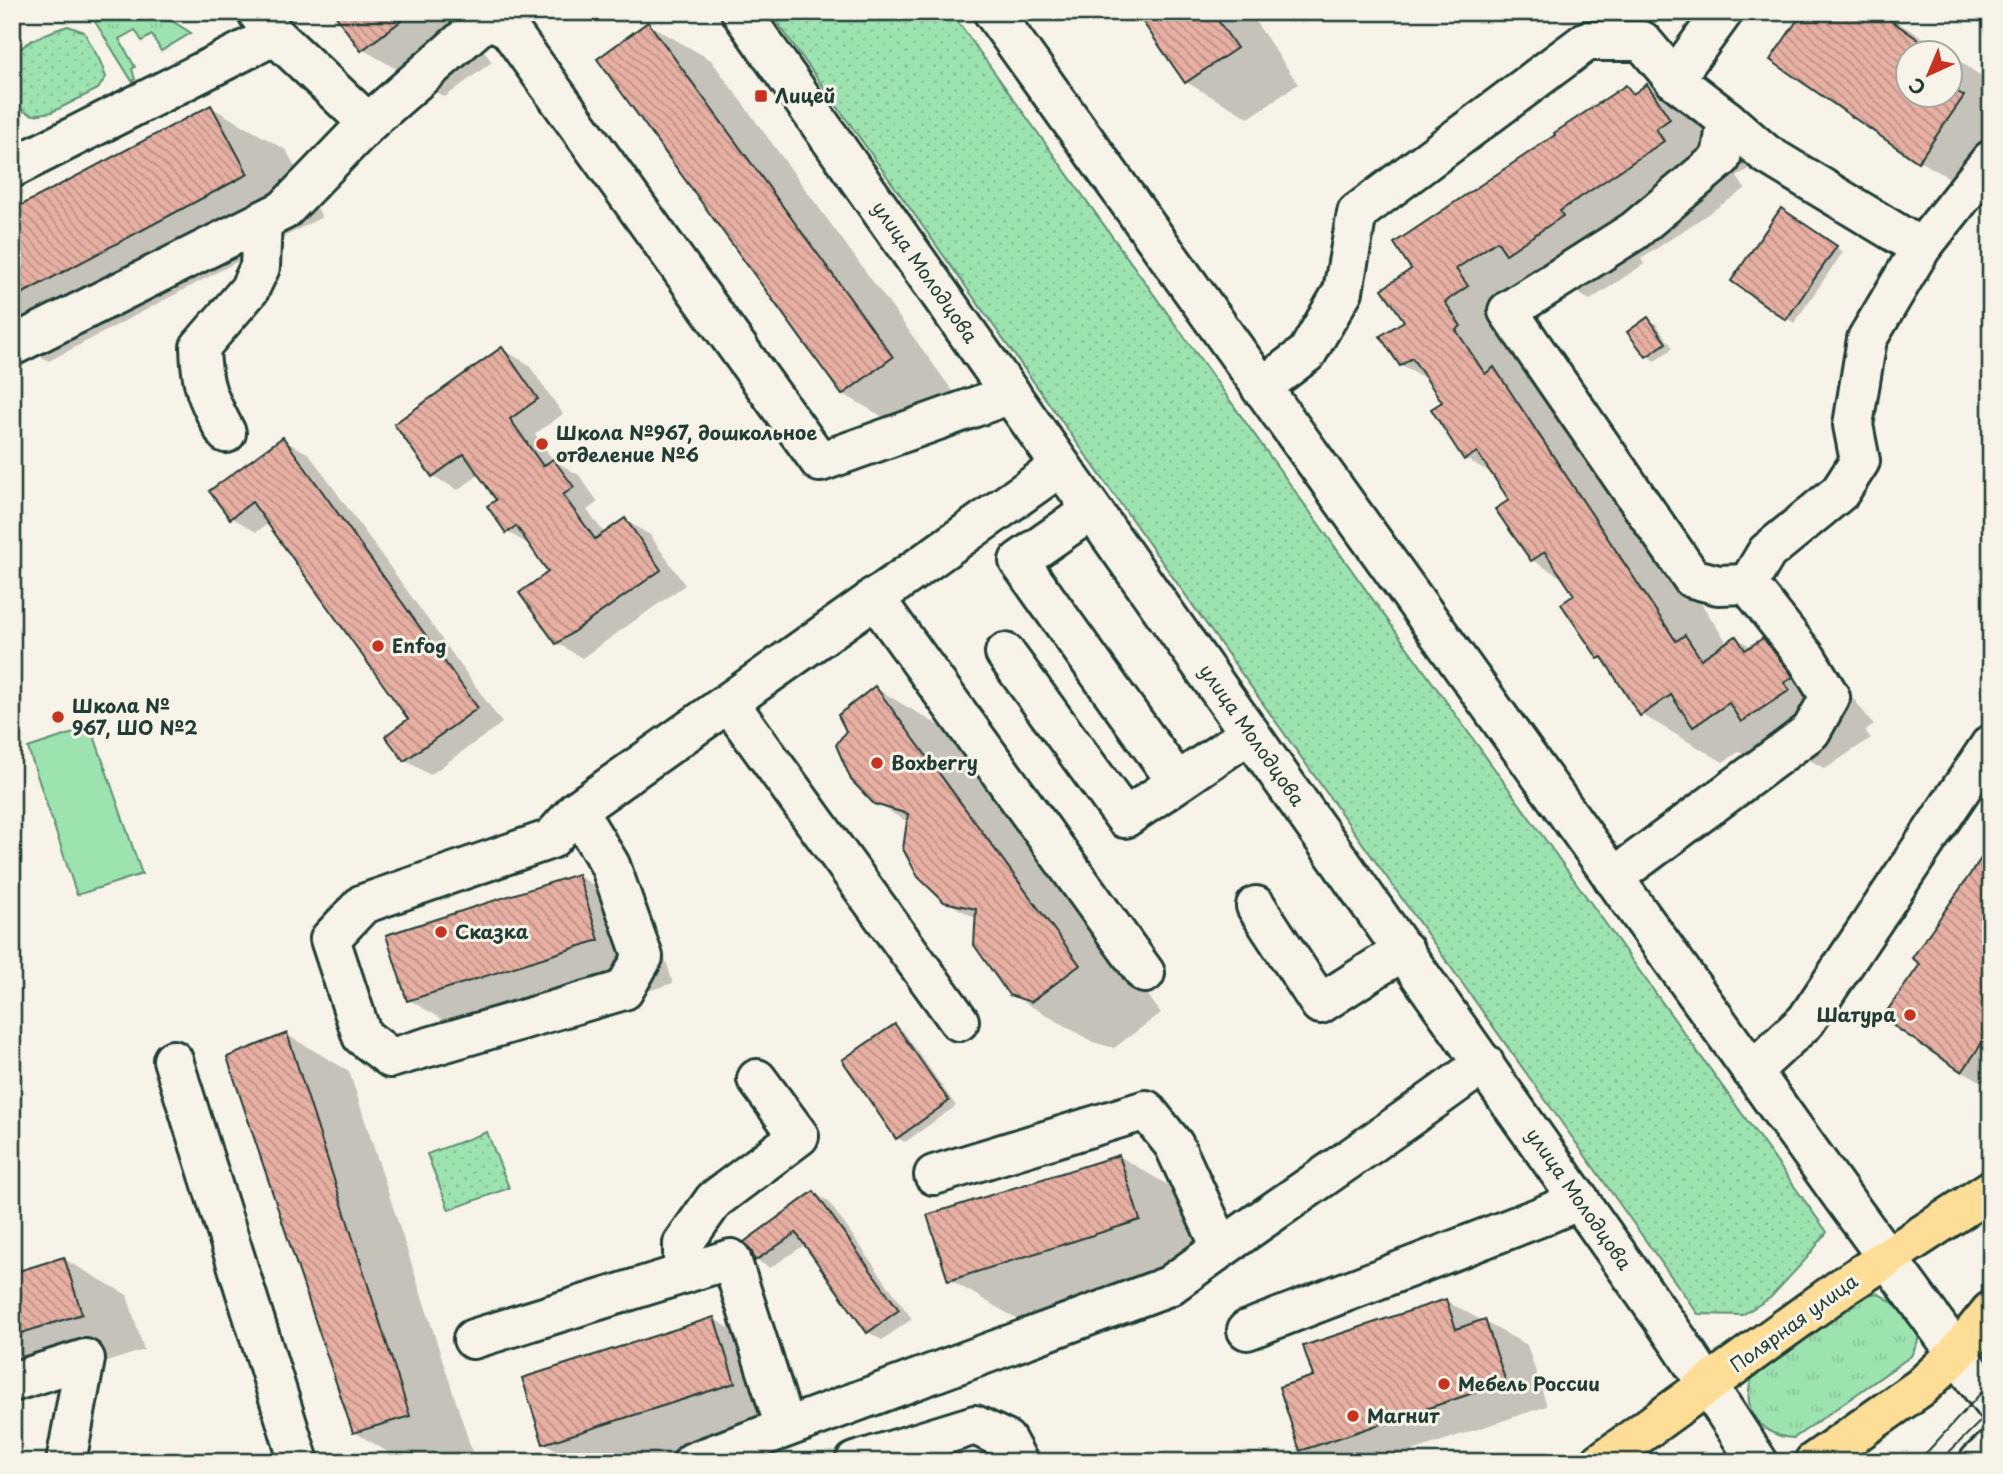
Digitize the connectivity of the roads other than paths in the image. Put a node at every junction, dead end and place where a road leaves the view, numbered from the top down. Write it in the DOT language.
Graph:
graph roads {
  1 [pos="741,12"];
  2 [pos="993,12"];
  3 [pos="1723,12"];
  4 [pos="484,16"];
  5 [pos="266,24"];
  6 [pos="1674,79"];
  7 [pos="1727,120"];
  8 [pos="368,123"];
  9 [pos="1991,160"];
  10 [pos="12,168"];
  11 [pos="262,221"];
  12 [pos="1921,248"];
  13 [pos="12,346"];
  14 [pos="1261,388"];
  15 [pos="1011,394"];
  16 [pos="226,433"];
  17 [pos="1061,467"];
  18 [pos="1092,510"];
  19 [pos="1748,584"];
  20 [pos="874,597"];
  21 [pos="1005,653"];
  22 [pos="729,703"];
  23 [pos="1250,733"];
  24 [pos="1990,747"];
  25 [pos="1177,782"];
  26 [pos="577,810"];
  27 [pos="1614,878"];
  28 [pos="1256,906"];
  29 [pos="1404,950"];
  30 [pos="1146,973"];
  31 [pos="959,1021"];
  32 [pos="173,1060"];
  33 [pos="1483,1063"];
  34 [pos="1752,1071"];
  35 [pos="757,1079"];
  36 [pos="934,1175"];
  37 [pos="1991,1189"];
  38 [pos="1580,1200"];
  39 [pos="1221,1247"];
  40 [pos="1886,1257"];
  41 [pos="682,1274"];
  42 [pos="1991,1311"];
  43 [pos="1247,1330"];
  44 [pos="472,1339"];
  45 [pos="1956,1354"];
  46 [pos="12,1382"];
  47 [pos="1708,1386"];
  48 [pos="1991,1401"];
  49 [pos="785,1427"];
  50 [pos="1991,1451"];
  51 [pos="66,1462"];
  52 [pos="299,1462"];
  53 [pos="693,1462"];
  54 [pos="855,1462"];
  55 [pos="1018,1462"];
  56 [pos="1601,1462"];
  57 [pos="1758,1462"];
  58 [pos="1814,1462"];
  59 [pos="1979,1462"];
  1 -- 15 [label="street, улица Молодцова"];
  2 -- 14 [label="street"];
  3 -- 6 [label="street"];
  4 -- 8 [label="street"];
  4 -- 15 [label="street"];
  5 -- 8 [label="street"];
  5 -- 10 [label="street"];
  6 -- 7 [label="street"];
  6 -- 14 [label="street"];
  7 -- 12 [label="street"];
  7 -- 19 [label="street"];
  8 -- 11 [label="street"];
  9 -- 12 [label="street"];
  11 -- 13 [label="street"];
  11 -- 16 [label="street"];
  12 -- 19 [label="street"];
  14 -- 27 [label="street"];
  15 -- 17 [label="street, улица Молодцова"];
  17 -- 18 [label="street, улица Молодцова"];
  17 -- 20 [label="street"];
  18 -- 23 [label="street, улица Молодцова"];
  18 -- 25 [label="street"];
  19 -- 27 [label="street"];
  20 -- 22 [label="street"];
  20 -- 30 [label="street"];
  21 -- 25 [label="street"];
  22 -- 26 [label="street"];
  22 -- 31 [label="street"];
  23 -- 25 [label="street"];
  23 -- 29 [label="street, улица Молодцова"];
  24 -- 34 [label="street"];
  26 -- 26 [label="street"];
  27 -- 34 [label="street"];
  28 -- 29 [label="street"];
  29 -- 33 [label="street, улица Молодцова"];
  32 -- 52 [label="street"];
  33 -- 38 [label="street, улица Молодцова"];
  33 -- 39 [label="street"];
  34 -- 40 [label="street"];
  35 -- 41 [label="street"];
  36 -- 39 [label="street"];
  37 -- 40 [label="main road, Полярная улица"];
  38 -- 43 [label="street"];
  38 -- 47 [label="street, улица Молодцова"];
  39 -- 49 [label="street"];
  40 -- 45 [label="street"];
  40 -- 47 [label="main road, Полярная улица"];
  41 -- 44 [label="street"];
  41 -- 49 [label="street"];
  42 -- 45 [label="main road"];
  45 -- 48 [label="street"];
  45 -- 58 [label="main road"];
  46 -- 51 [label="street"];
  47 -- 56 [label="main road, Полярная улица"];
  47 -- 57 [label="street, улица Молодцова"];
  49 -- 53 [label="street"];
  50 -- 59 [label="street"];
  54 -- 55 [label="street"];
}
